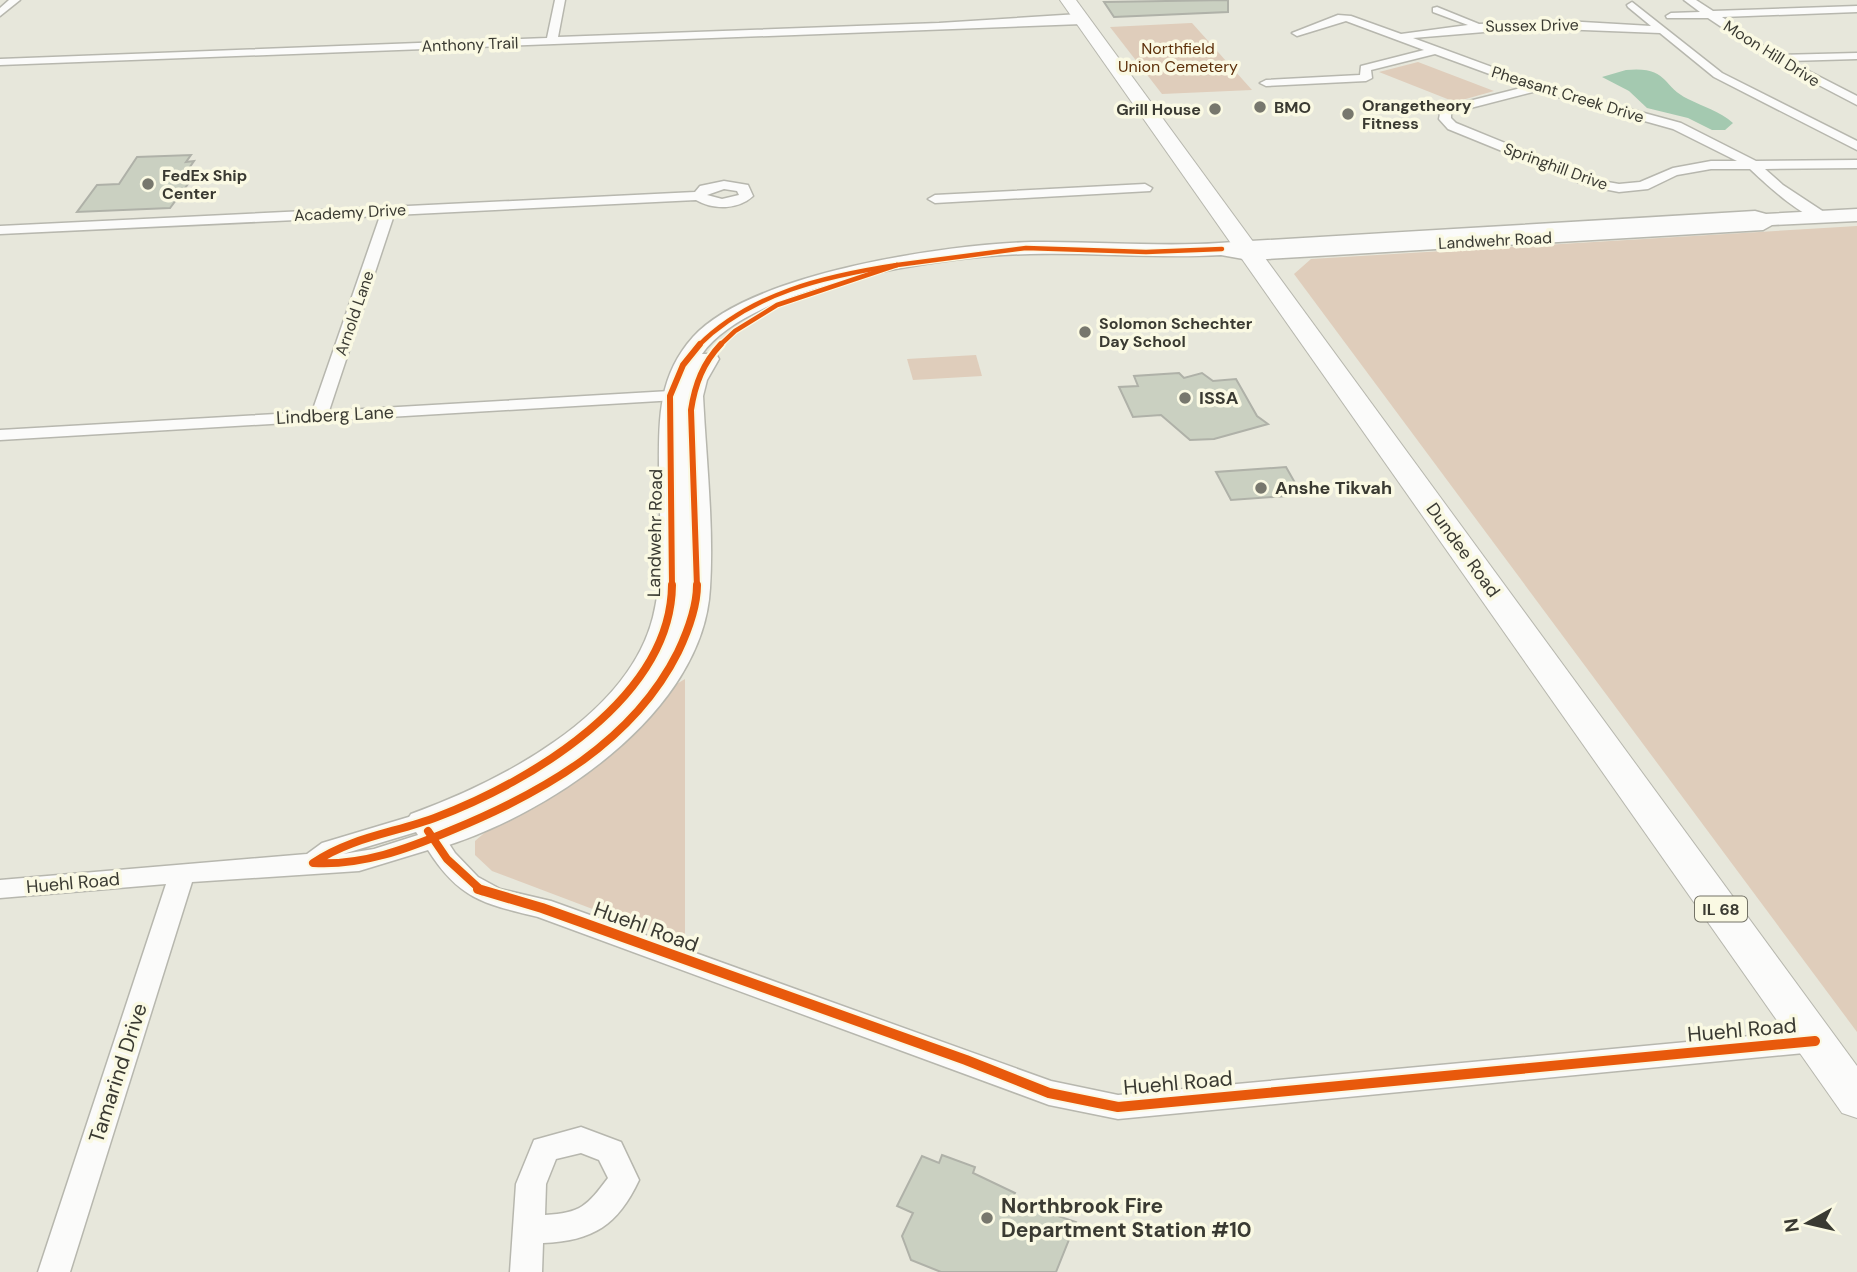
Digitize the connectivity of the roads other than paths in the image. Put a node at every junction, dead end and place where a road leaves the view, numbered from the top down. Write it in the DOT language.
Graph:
graph roads {
  1 [pos="15,0"];
  2 [pos="561,0"];
  3 [pos="1068,0"];
  4 [pos="1689,0"];
  5 [pos="1632,5"];
  6 [pos="1857,9"];
  7 [pos="1437,10"];
  8 [pos="0,13"];
  9 [pos="1711,15"];
  10 [pos="1671,16"];
  11 [pos="1080,19"];
  12 [pos="914,23"];
  13 [pos="1479,26"];
  14 [pos="830,29"];
  15 [pos="1664,31"];
  16 [pos="1297,33"];
  17 [pos="1400,37"];
  18 [pos="553,39"];
  19 [pos="1437,50"];
  20 [pos="1857,56"];
  21 [pos="1776,58"];
  22 [pos="1,60"];
  23 [pos="1266,83"];
  24 [pos="1536,87"];
  25 [pos="1857,101"];
  26 [pos="1857,146"];
  27 [pos="1751,163"];
  28 [pos="1857,164"];
  29 [pos="1146,188"];
  30 [pos="699,196"];
  31 [pos="935,199"];
  32 [pos="389,210"];
  33 [pos="1857,215"];
  34 [pos="1822,217"];
  35 [pos="0,230"];
  36 [pos="1238,249"];
  37 [pos="898,264"];
  38 [pos="670,396"];
  39 [pos="319,416"];
  40 [pos="0,435"];
  41 [pos="428,830"];
  42 [pos="182,874"];
  43 [pos="0,889"];
  44 [pos="1815,1041"];
  45 [pos="1857,1100"];
  46 [pos="528,1230"];
  47 [pos="54,1272"];
  48 [pos="526,1272"];
  1 -- 8 [label="street"];
  2 -- 18 [label="street"];
  3 -- 11 [label="main road, Dundee Road / IL 68"];
  4 -- 9 [label="street, Moon Hill Drive"];
  5 -- 15 [label="street"];
  6 -- 9 [label="street"];
  7 -- 13 [label="street"];
  9 -- 10 [label="street"];
  9 -- 21 [label="street, Moon Hill Drive"];
  11 -- 14 [label="street, Anthony Trail"];
  11 -- 36 [label="main road, Dundee Road / IL 68"];
  12 -- 14 [label="street, Anthony Trail"];
  13 -- 15 [label="street, Sussex Drive"];
  13 -- 17 [label="street, Sussex Drive"];
  14 -- 18 [label="street, Anthony Trail"];
  15 -- 26 [label="street"];
  16 -- 17 [label="street, Pheasant Creek Drive"];
  17 -- 19 [label="street, Pheasant Creek Drive"];
  18 -- 22 [label="street, Anthony Trail"];
  19 -- 23 [label="street"];
  19 -- 24 [label="street, Pheasant Creek Drive"];
  20 -- 21 [label="street"];
  21 -- 25 [label="street, Moon Hill Drive"];
  24 -- 27 [label="street, Pheasant Creek Drive"];
  24 -- 27 [label="street, Springhill Drive"];
  27 -- 28 [label="street, Springhill Drive"];
  27 -- 34 [label="street, Pheasant Creek Drive"];
  29 -- 31 [label="street"];
  30 -- 32 [label="street, Academy Drive"];
  32 -- 35 [label="street, Academy Drive"];
  32 -- 39 [label="street, Arnold Lane"];
  33 -- 34 [label="street, Landwehr Road"];
  34 -- 36 [label="street, Landwehr Road"];
  36 -- 37 [label="street, Landwehr Road"];
  36 -- 44 [label="main road, Dundee Road / IL 68"];
  37 -- 38 [label="street, Landwehr Road"];
  37 -- 41 [label="street, Landwehr Road"];
  38 -- 39 [label="street, Lindberg Lane"];
  38 -- 41 [label="street, Landwehr Road"];
  39 -- 40 [label="street, Lindberg Lane"];
  41 -- 42 [label="street, Huehl Road"];
  41 -- 44 [label="street, Huehl Road"];
  42 -- 43 [label="street, Huehl Road"];
  42 -- 47 [label="street, Tamarind Drive"];
  44 -- 45 [label="main road, Dundee Road / IL 68"];
  46 -- 48 [label="street"];
}
